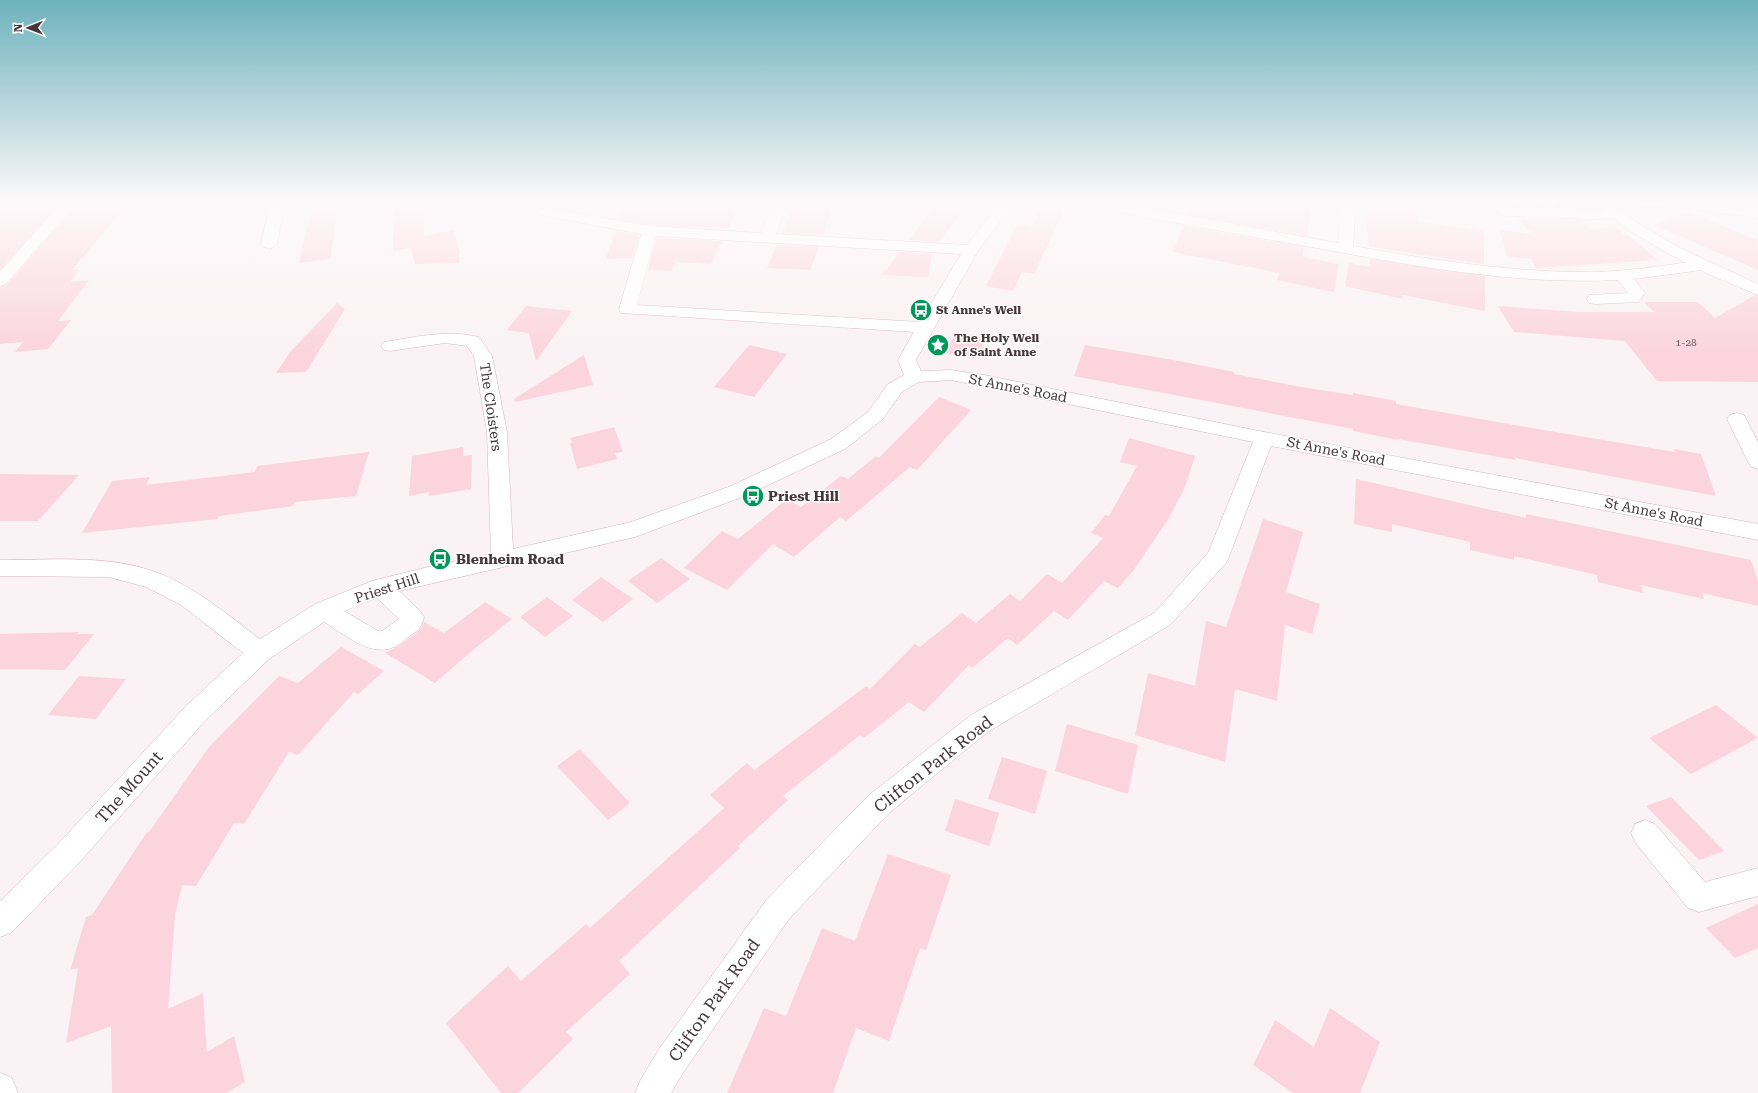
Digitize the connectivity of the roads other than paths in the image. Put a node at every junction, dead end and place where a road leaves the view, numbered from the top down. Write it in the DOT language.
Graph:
graph roads {
  1 [pos="26,252"];
  2 [pos="642,252"];
  3 [pos="970,252"];
  4 [pos="1362,252"];
  5 [pos="1677,252"];
  6 [pos="1702,265"];
  7 [pos="1623,275"];
  8 [pos="0,281"];
  9 [pos="1758,290"];
  10 [pos="1595,299"];
  11 [pos="926,328"];
  12 [pos="390,346"];
  13 [pos="914,377"];
  14 [pos="1737,419"];
  15 [pos="1264,438"];
  16 [pos="1758,462"];
  17 [pos="1758,532"];
  18 [pos="502,560"];
  19 [pos="0,568"];
  20 [pos="380,587"];
  21 [pos="323,610"];
  22 [pos="260,652"];
  23 [pos="1645,833"];
  24 [pos="1758,882"];
  25 [pos="0,922"];
  26 [pos="0,1090"];
  27 [pos="1,1093"];
  28 [pos="652,1093"];
  1 -- 8 [label="street"];
  2 -- 11 [label="street"];
  3 -- 11 [label="street"];
  4 -- 7 [label="street"];
  5 -- 6 [label="street"];
  6 -- 7 [label="street"];
  6 -- 9 [label="street"];
  7 -- 10 [label="street"];
  11 -- 13 [label="street"];
  12 -- 18 [label="street, The Cloisters"];
  13 -- 15 [label="street, St Anne's Road"];
  13 -- 18 [label="street, Priest Hill"];
  14 -- 16 [label="street"];
  15 -- 17 [label="street, St Anne's Road"];
  15 -- 28 [label="street, Clifton Park Road"];
  18 -- 20 [label="street, Priest Hill"];
  19 -- 22 [label="street"];
  20 -- 21 [label="street, Priest Hill"];
  20 -- 21 [label="street"];
  21 -- 22 [label="street, Priest Hill"];
  22 -- 25 [label="street, The Mount"];
  23 -- 24 [label="street"];
  26 -- 27 [label="street"];
}
